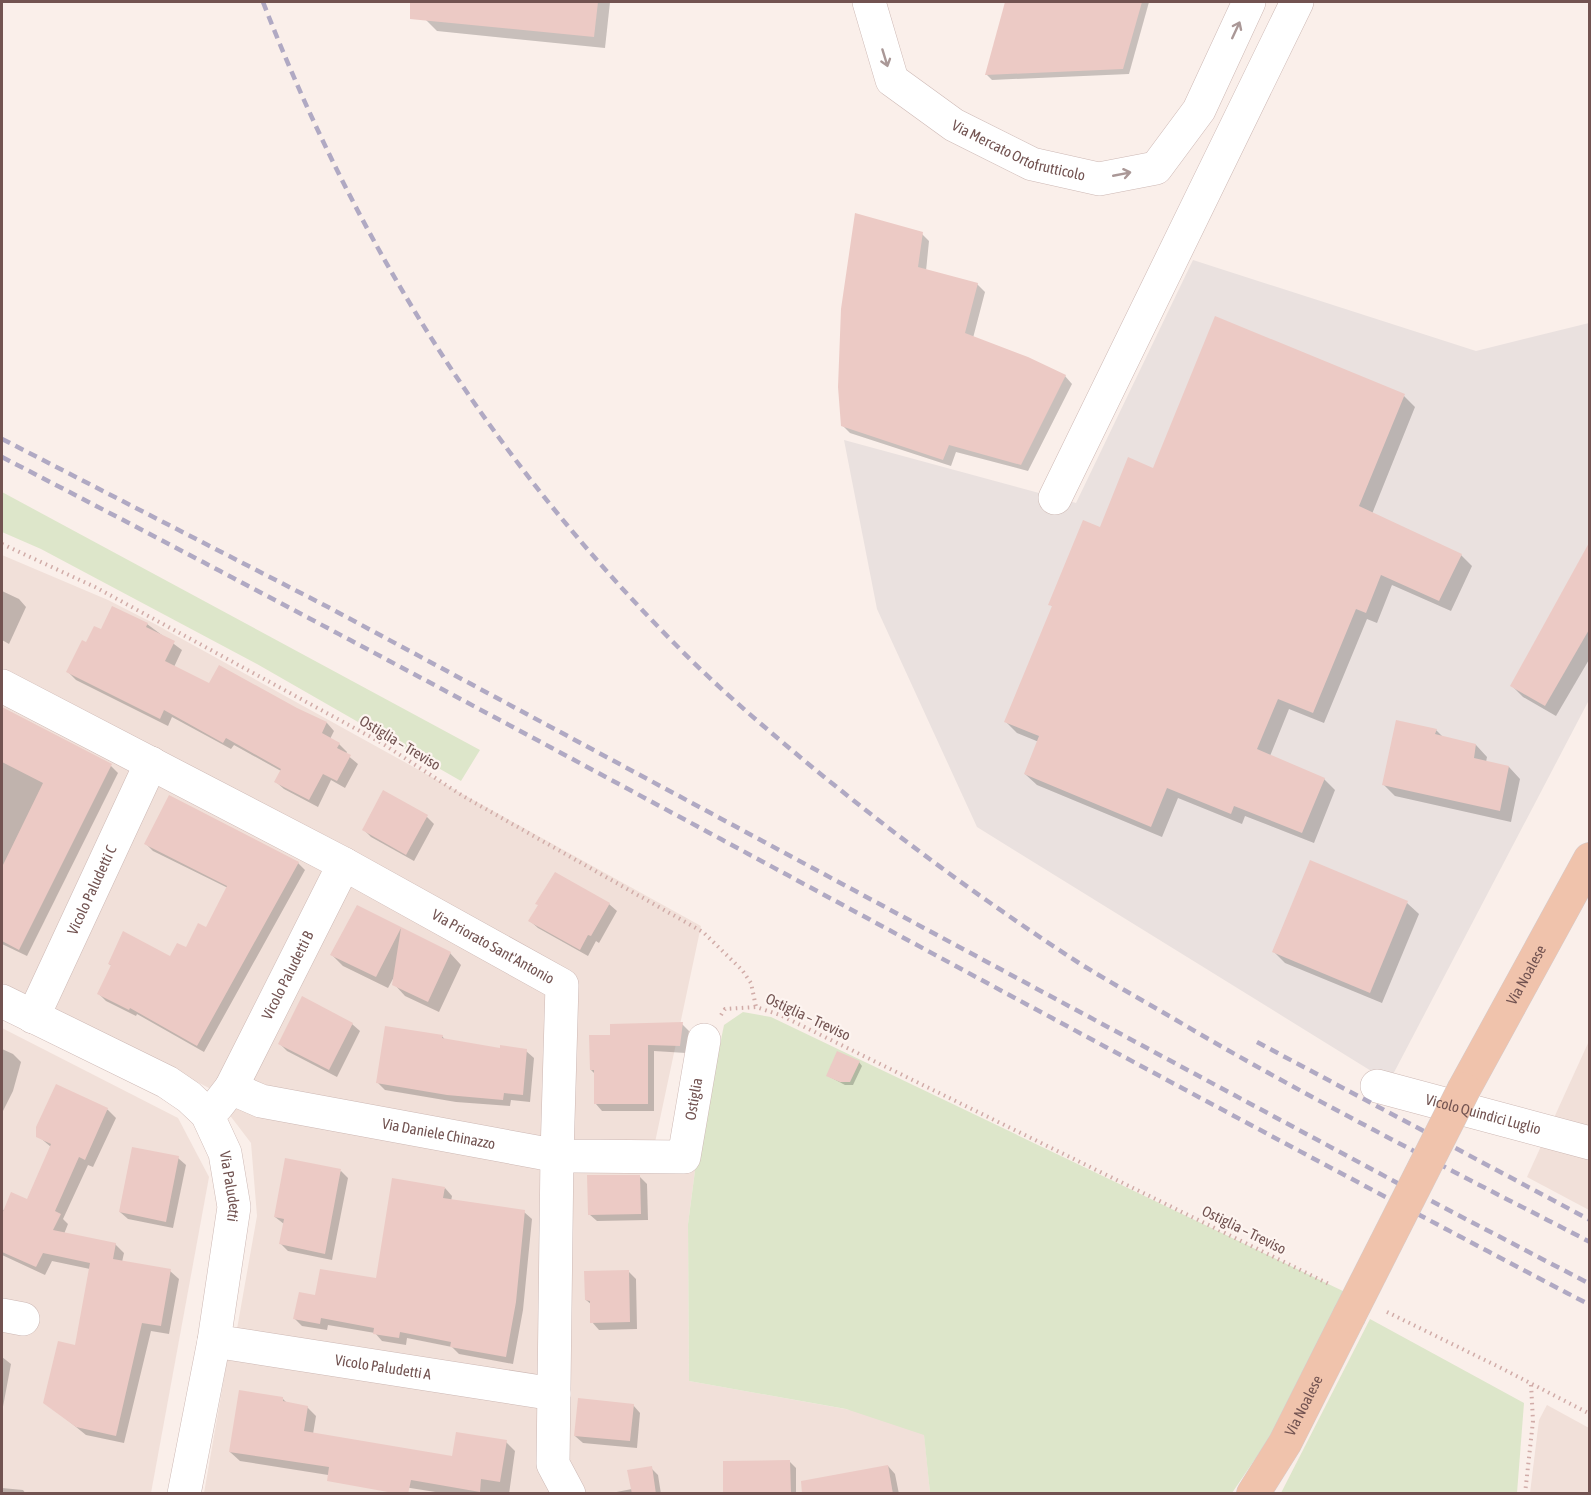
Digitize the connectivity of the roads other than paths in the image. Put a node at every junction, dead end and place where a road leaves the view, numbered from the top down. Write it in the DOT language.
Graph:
graph roads {
  1 [pos="869,2"];
  2 [pos="1249,2"];
  3 [pos="1297,2"];
  4 [pos="1055,498"];
  5 [pos="2,687"];
  6 [pos="151,763"];
  7 [pos="1590,859"];
  8 [pos="344,864"];
  9 [pos="2,1001"];
  10 [pos="33,1017"];
  11 [pos="704,1040"];
  12 [pos="1377,1086"];
  13 [pos="231,1088"];
  14 [pos="207,1114"];
  15 [pos="1574,1138"];
  16 [pos="557,1155"];
  17 [pos="684,1157"];
  18 [pos="214,1341"];
  19 [pos="554,1394"];
  20 [pos="184,1494"];
  21 [pos="569,1494"];
  22 [pos="1253,1494"];
  1 -- 2 [label="street, Via Mercato Ortofrutticolo, one-way"];
  3 -- 4 [label="street"];
  5 -- 6 [label="street, Via Priorato Sant'Antonio"];
  6 -- 8 [label="street, Via Priorato Sant'Antonio"];
  6 -- 10 [label="street, Vicolo Paludetti C"];
  7 -- 22 [label="main road, Via Noalese, bridge"];
  8 -- 13 [label="street, Vicolo Paludetti B"];
  8 -- 16 [label="street, Via Priorato Sant'Antonio"];
  9 -- 10 [label="street, Via Paludetti"];
  10 -- 14 [label="street, Via Paludetti"];
  11 -- 17 [label="street, Ostiglia"];
  12 -- 15 [label="street, Vicolo Quindici Luglio"];
  13 -- 14 [label="street"];
  13 -- 16 [label="street, Via Daniele Chinazzo"];
  14 -- 18 [label="street, Via Paludetti"];
  16 -- 17 [label="street, Via Daniele Chinazzo"];
  16 -- 19 [label="street, Via Priorato Sant'Antonio"];
  18 -- 19 [label="street, Vicolo Paludetti A"];
  18 -- 20 [label="street, Via Paludetti"];
  19 -- 21 [label="street, Via Priorato Sant'Antonio"];
}
